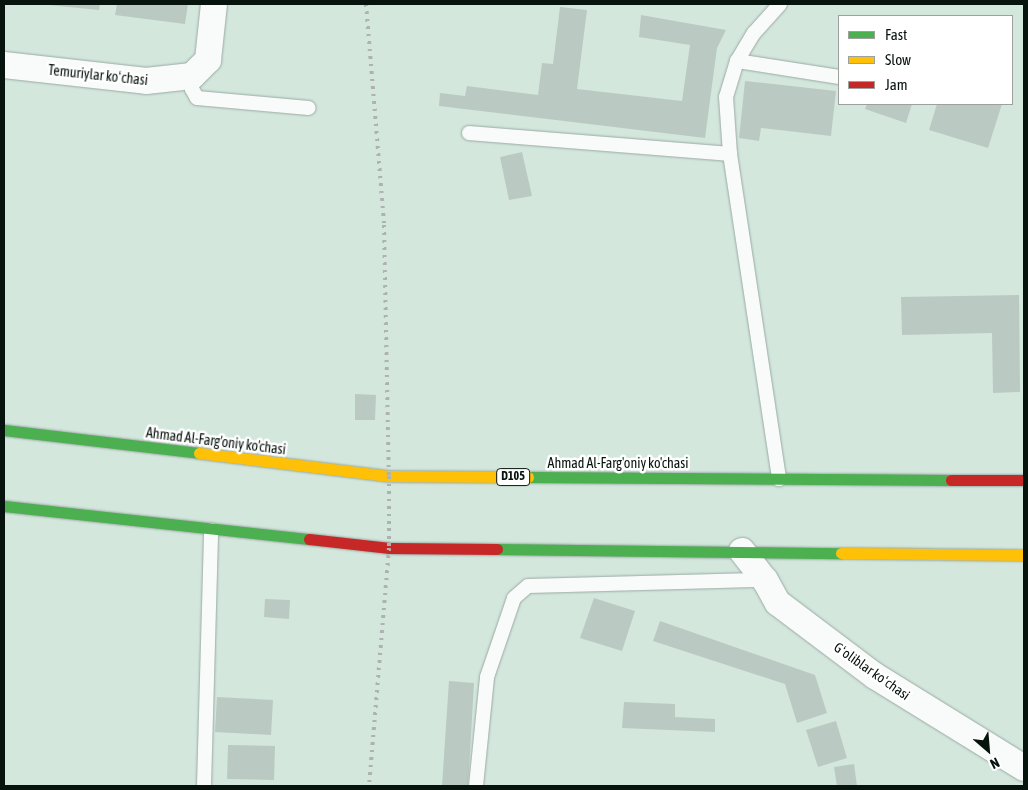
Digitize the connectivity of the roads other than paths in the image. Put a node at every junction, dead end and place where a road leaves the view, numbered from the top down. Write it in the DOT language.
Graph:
graph roads {
  1 [pos="214,4"];
  2 [pos="780,4"];
  3 [pos="737,61"];
  4 [pos="4,64"];
  5 [pos="192,76"];
  6 [pos="838,77"];
  7 [pos="309,108"];
  8 [pos="468,133"];
  9 [pos="730,154"];
  10 [pos="4,430"];
  11 [pos="779,479"];
  12 [pos="1024,480"];
  13 [pos="4,506"];
  14 [pos="211,530"];
  15 [pos="742,551"];
  16 [pos="1024,555"];
  17 [pos="765,580"];
  18 [pos="1024,768"];
  19 [pos="204,786"];
  20 [pos="476,786"];
  1 -- 5 [label="street"];
  2 -- 3 [label="lane"];
  3 -- 6 [label="lane"];
  3 -- 9 [label="lane"];
  4 -- 5 [label="street, Temuriylar koʻchasi"];
  5 -- 7 [label="lane"];
  8 -- 9 [label="lane"];
  9 -- 11 [label="lane"];
  10 -- 11 [label="highway, Ahmad Al-Farg'oniy ko'chasi / D105"];
  11 -- 12 [label="highway, Ahmad Al-Farg'oniy ko'chasi / D105"];
  13 -- 14 [label="highway"];
  14 -- 15 [label="highway"];
  14 -- 19 [label="lane"];
  15 -- 16 [label="highway"];
  15 -- 17 [label="street, Gʻoliblar koʻchasi"];
  17 -- 18 [label="street, Gʻoliblar koʻchasi"];
  17 -- 20 [label="lane"];
}
